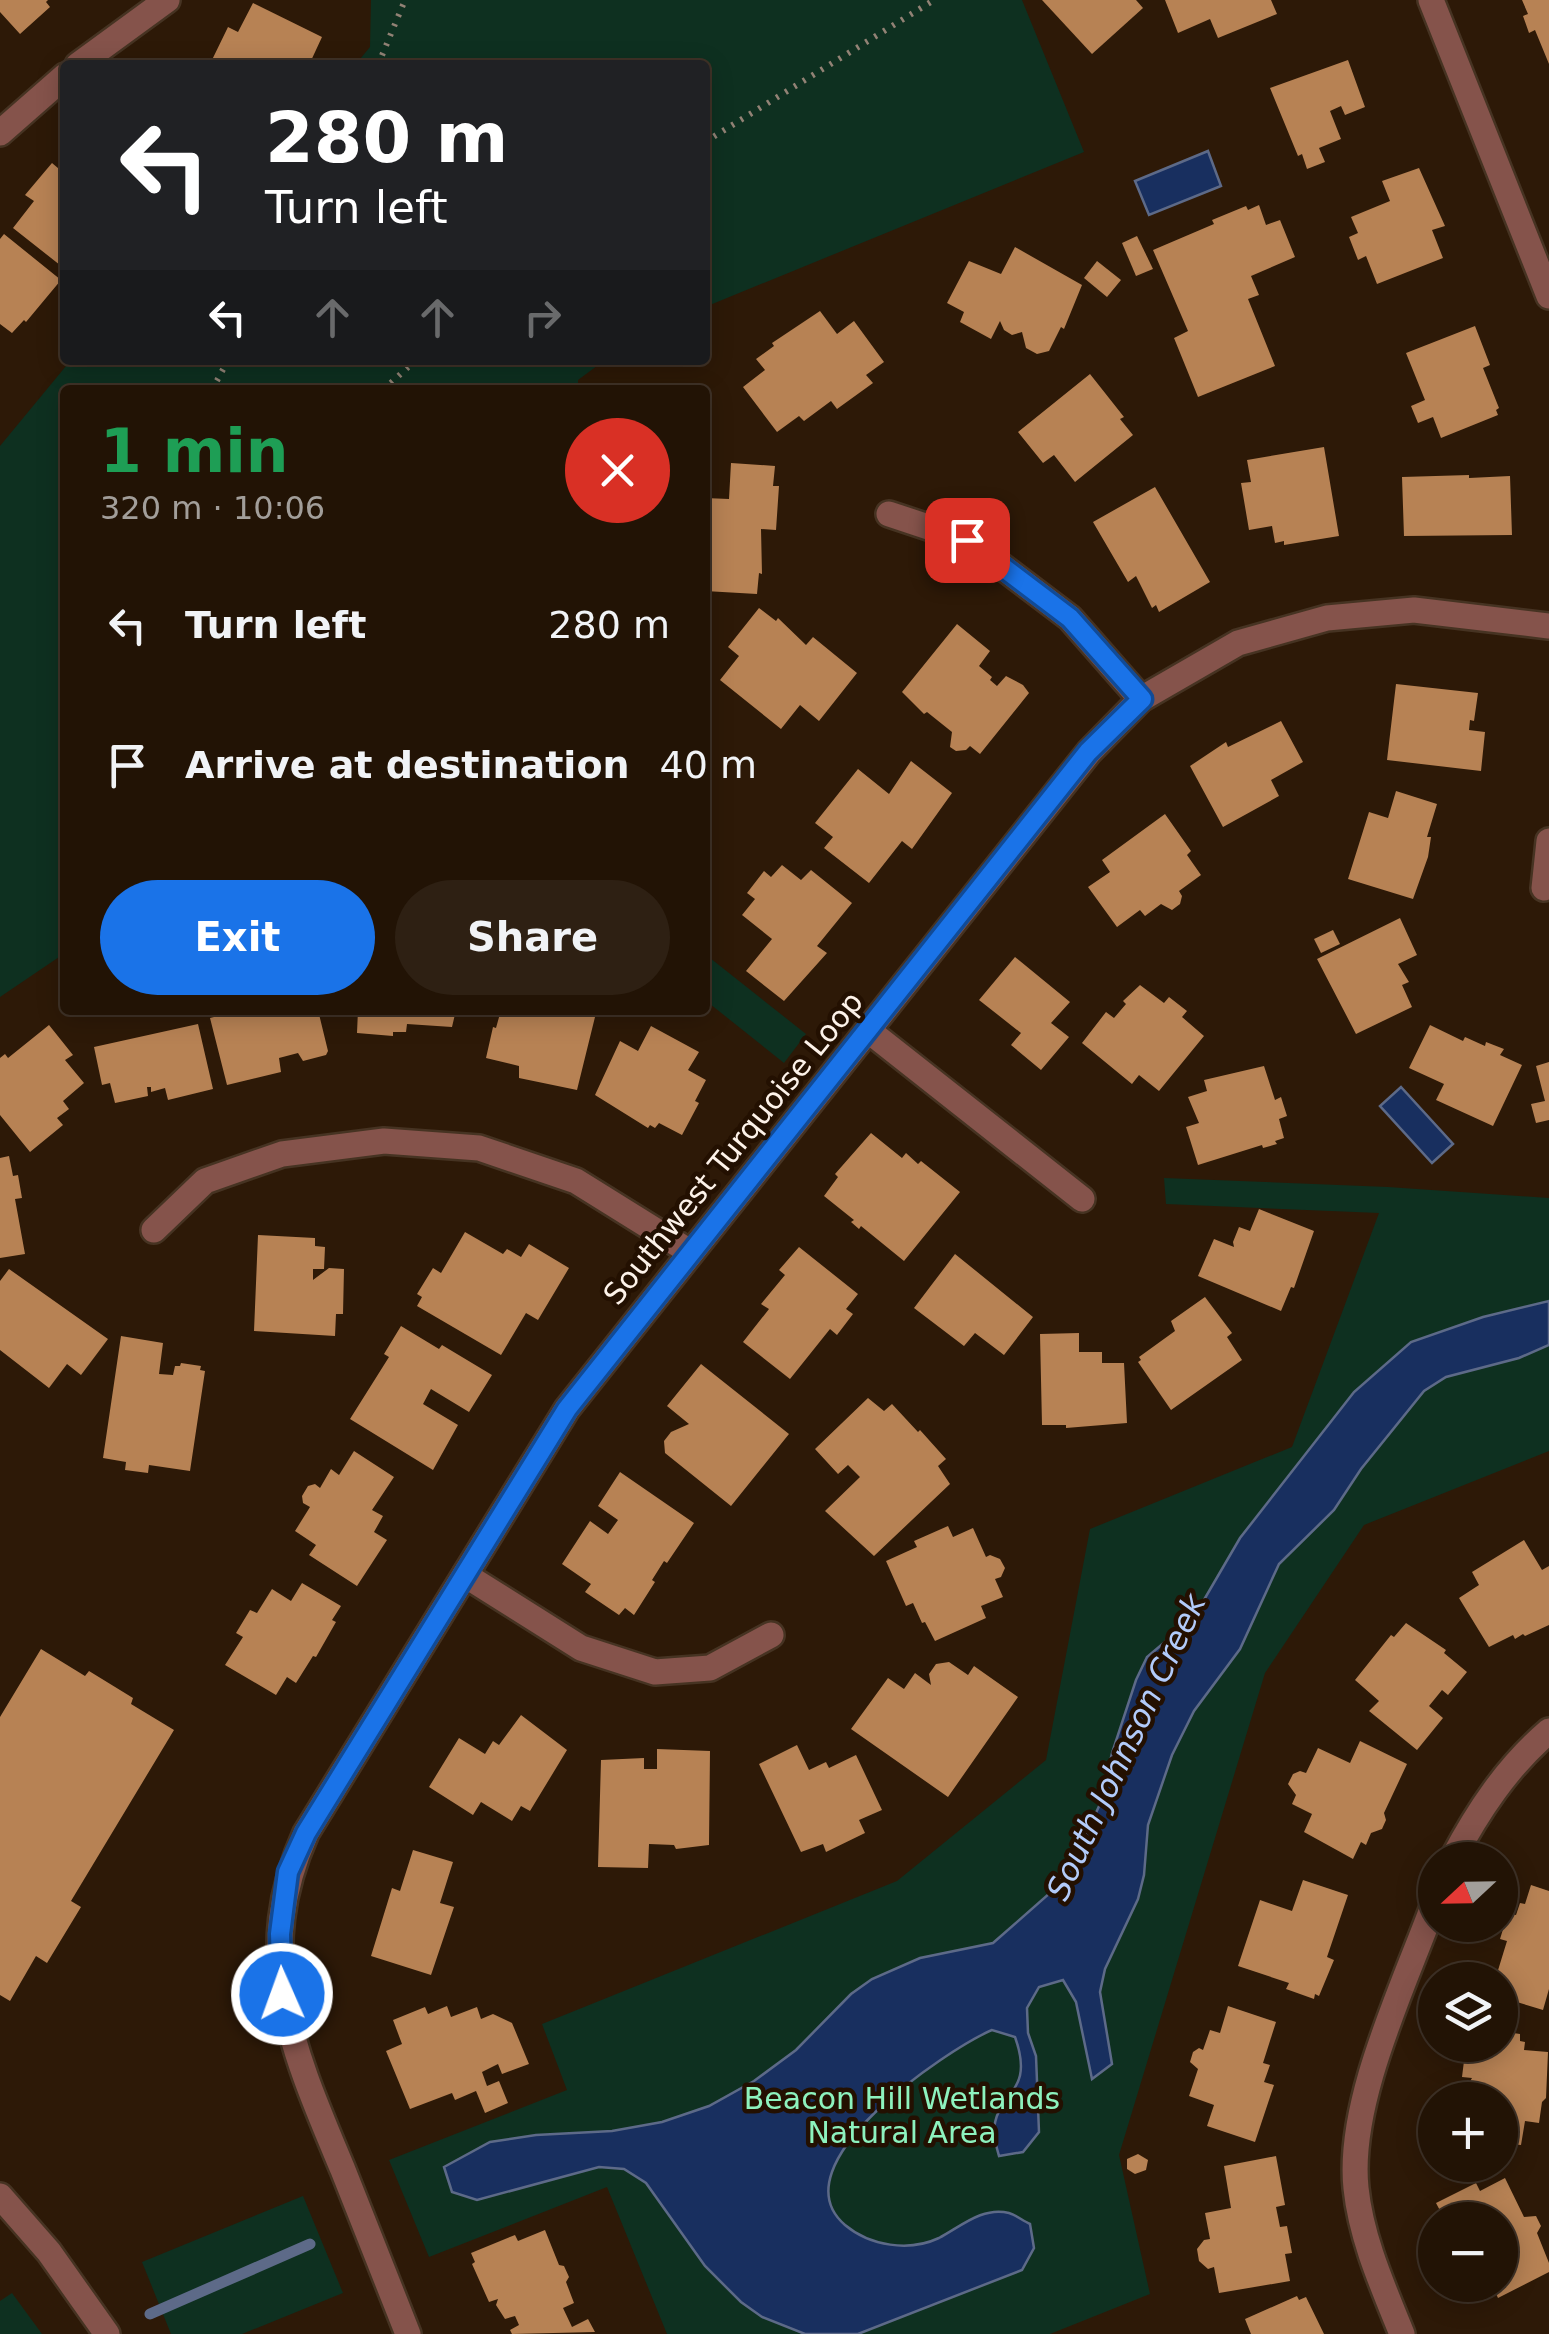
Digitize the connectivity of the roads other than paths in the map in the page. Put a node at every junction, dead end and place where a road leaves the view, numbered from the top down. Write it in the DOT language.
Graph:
graph roads {
  1 [pos="167,0"];
  2 [pos="1431,0"];
  3 [pos="85,60"];
  4 [pos="60,80"];
  5 [pos="0,132"];
  6 [pos="1549,296"];
  7 [pos="889,514"];
  8 [pos="1549,626"];
  9 [pos="1142,699"];
  10 [pos="1549,840"];
  11 [pos="1544,888"];
  12 [pos="869,1031"];
  13 [pos="1082,1200"];
  14 [pos="154,1230"];
  15 [pos="690,1252"];
  16 [pos="465,1575"];
  17 [pos="771,1635"];
  18 [pos="1549,1730"];
  19 [pos="1462,1842"];
  20 [pos="1421,1942"];
  21 [pos="0,2196"];
  22 [pos="108,2334"];
  23 [pos="408,2334"];
  24 [pos="1402,2334"];
  1 -- 3 [label="street"];
  2 -- 6 [label="street"];
  4 -- 5 [label="street"];
  7 -- 9 [label="street"];
  8 -- 9 [label="street, Southwest Turquoise Loop"];
  9 -- 12 [label="street, Southwest Turquoise Loop"];
  10 -- 11 [label="street"];
  12 -- 13 [label="street"];
  12 -- 15 [label="street, Southwest Turquoise Loop"];
  14 -- 15 [label="street"];
  15 -- 16 [label="street, Southwest Turquoise Loop"];
  16 -- 17 [label="street"];
  16 -- 23 [label="street, Southwest Turquoise Loop"];
  18 -- 19 [label="street"];
  20 -- 24 [label="street"];
  21 -- 22 [label="street"];
}
